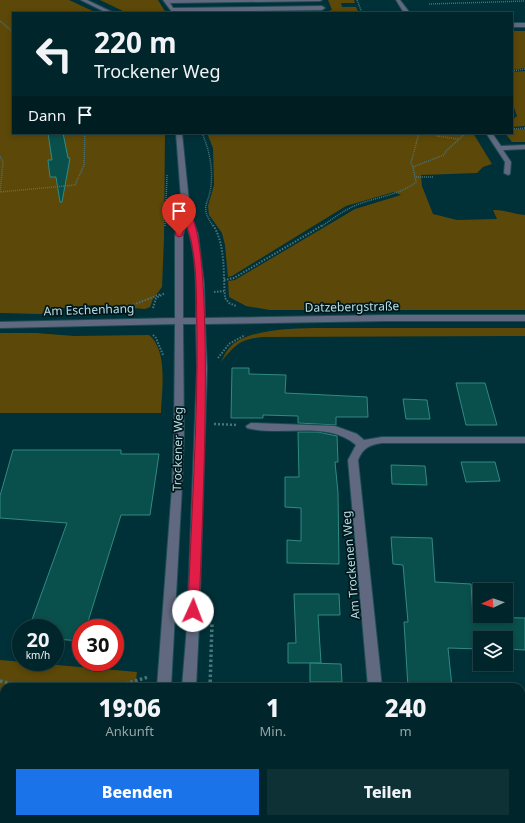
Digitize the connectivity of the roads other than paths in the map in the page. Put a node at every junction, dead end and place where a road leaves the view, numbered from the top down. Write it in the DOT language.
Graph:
graph roads {
  1 [pos="83,0"];
  2 [pos="320,0"];
  3 [pos="398,0"];
  4 [pos="166,1"];
  5 [pos="322,8"];
  6 [pos="108,12"];
  7 [pos="406,12"];
  8 [pos="513,25"];
  9 [pos="525,25"];
  10 [pos="179,134"];
  11 [pos="490,134"];
  12 [pos="525,147"];
  13 [pos="499,148"];
  14 [pos="508,173"];
  15 [pos="186,212"];
  16 [pos="525,318"];
  17 [pos="178,321"];
  18 [pos="201,321"];
  19 [pos="0,325"];
  20 [pos="251,426"];
  21 [pos="525,440"];
  22 [pos="362,444"];
  23 [pos="164,683"];
  24 [pos="189,683"];
  25 [pos="375,683"];
  1 -- 6 [label="street"];
  2 -- 4 [label="street"];
  3 -- 7 [label="street"];
  4 -- 5 [label="street"];
  8 -- 9 [label="street"];
  10 -- 15 [label="street, Trockener Weg"];
  11 -- 13 [label="street"];
  12 -- 13 [label="street"];
  13 -- 14 [label="street"];
  15 -- 17 [label="street, Trockener Weg"];
  15 -- 18 [label="street, Trockener Weg"];
  16 -- 18 [label="street, Datzebergstraße"];
  17 -- 18 [label="street, Datzebergstraße"];
  17 -- 19 [label="street, Am Eschenhang"];
  17 -- 23 [label="street, Trockener Weg"];
  18 -- 24 [label="street, Trockener Weg"];
  20 -- 22 [label="street"];
  21 -- 22 [label="street"];
  22 -- 25 [label="street, Am Trockenen Weg"];
}
